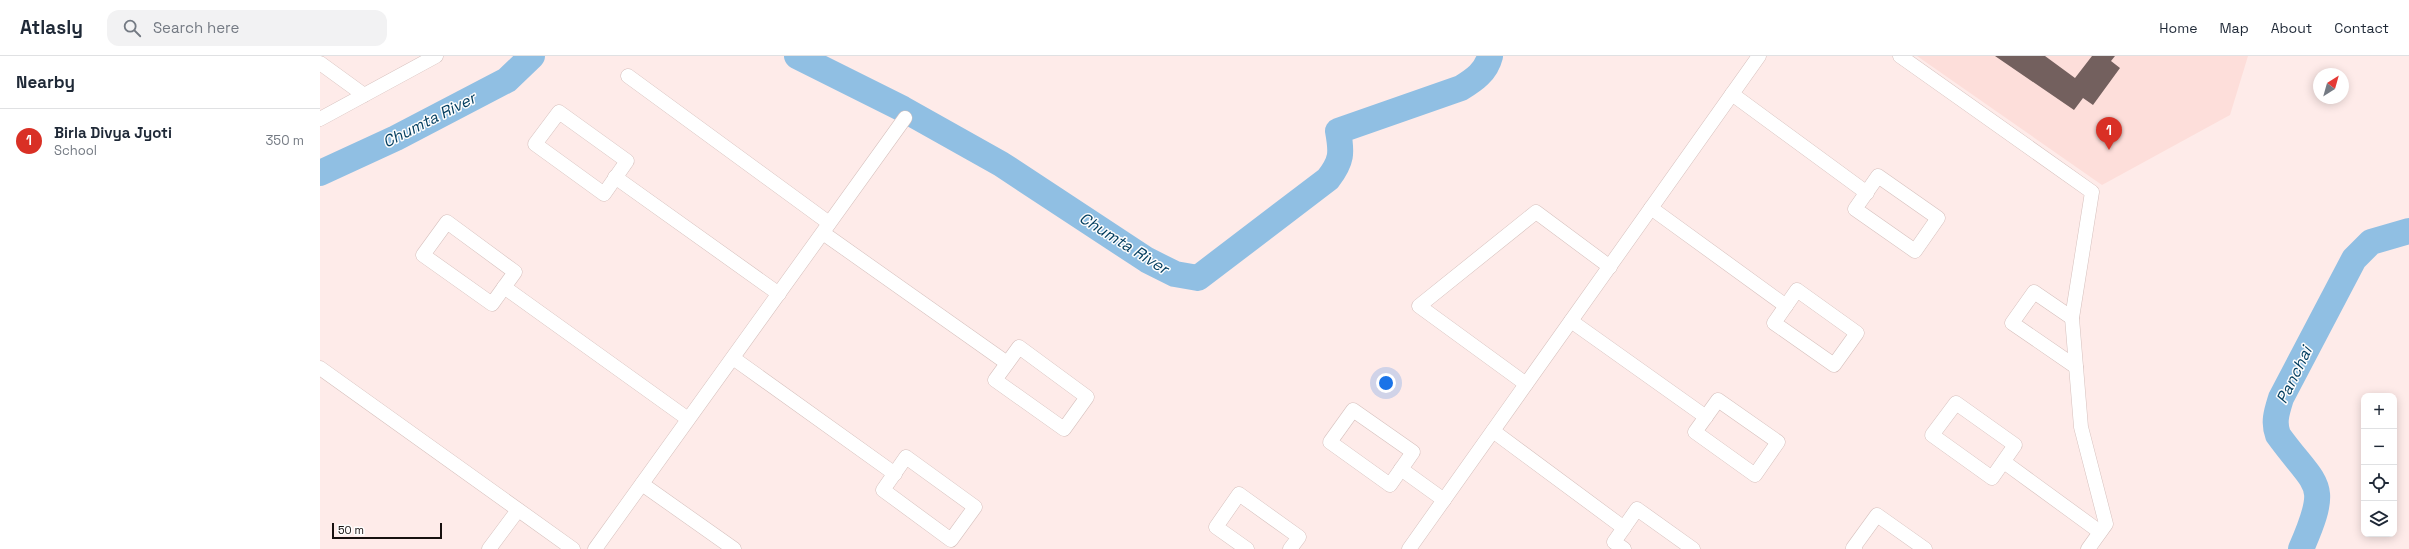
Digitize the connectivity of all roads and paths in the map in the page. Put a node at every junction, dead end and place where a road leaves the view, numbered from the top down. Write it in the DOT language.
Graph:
graph roads {
  1 [pos="436,56"];
  2 [pos="1759,56"];
  3 [pos="1900,56"];
  4 [pos="320,63"];
  5 [pos="628,76"];
  6 [pos="1732,94"];
  7 [pos="364,95"];
  8 [pos="905,118"];
  9 [pos="320,119"];
  10 [pos="616,178"];
  11 [pos="1866,193"];
  12 [pos="1651,208"];
  13 [pos="826,228"];
  14 [pos="1610,267"];
  15 [pos="504,287"];
  16 [pos="779,294"];
  17 [pos="1786,306"];
  18 [pos="2072,318"];
  19 [pos="1571,321"];
  20 [pos="733,358"];
  21 [pos="1007,363"];
  22 [pos="2076,367"];
  23 [pos="320,368"];
  24 [pos="1526,384"];
  25 [pos="1706,417"];
  26 [pos="688,420"];
  27 [pos="1493,431"];
  28 [pos="2004,462"];
  29 [pos="1400,470"];
  30 [pos="895,474"];
  31 [pos="642,484"];
  32 [pos="1444,500"];
  33 [pos="518,510"];
  34 [pos="1624,528"];
  35 [pos="2100,532"];
  36 [pos="1414,547"];
  37 [pos="489,549"];
  38 [pos="573,549"];
  39 [pos="595,549"];
  40 [pos="734,549"];
  41 [pos="1247,549"];
  42 [pos="1290,549"];
  43 [pos="1624,549"];
  44 [pos="1693,549"];
  45 [pos="1855,549"];
  46 [pos="1925,549"];
  47 [pos="2088,549"];
  1 -- 7 [label="street"];
  2 -- 6 [label="street"];
  3 -- 18 [label="street"];
  4 -- 7 [label="street"];
  5 -- 13 [label="street"];
  6 -- 11 [label="street"];
  6 -- 12 [label="street"];
  7 -- 9 [label="street"];
  8 -- 13 [label="street"];
  10 -- 10 [label="street"];
  10 -- 16 [label="street"];
  11 -- 11 [label="street"];
  12 -- 14 [label="street"];
  12 -- 17 [label="street"];
  13 -- 16 [label="street"];
  13 -- 21 [label="street"];
  14 -- 19 [label="street"];
  14 -- 24 [label="street"];
  15 -- 15 [label="street"];
  15 -- 26 [label="street"];
  16 -- 20 [label="street"];
  17 -- 17 [label="street"];
  18 -- 22 [label="street"];
  18 -- 22 [label="street"];
  19 -- 24 [label="street"];
  19 -- 25 [label="street"];
  20 -- 26 [label="street"];
  20 -- 30 [label="street"];
  21 -- 21 [label="street"];
  22 -- 35 [label="street"];
  23 -- 33 [label="street"];
  24 -- 27 [label="street"];
  25 -- 25 [label="street"];
  26 -- 31 [label="street"];
  27 -- 32 [label="street"];
  27 -- 34 [label="street"];
  28 -- 28 [label="street"];
  28 -- 35 [label="street"];
  29 -- 29 [label="street"];
  29 -- 32 [label="street"];
  30 -- 30 [label="street"];
  31 -- 39 [label="street"];
  31 -- 40 [label="street"];
  32 -- 36 [label="street"];
  33 -- 37 [label="street"];
  33 -- 38 [label="street"];
  34 -- 43 [label="street"];
  34 -- 44 [label="street"];
  35 -- 47 [label="street"];
  41 -- 42 [label="street"];
  45 -- 46 [label="street"];
}
